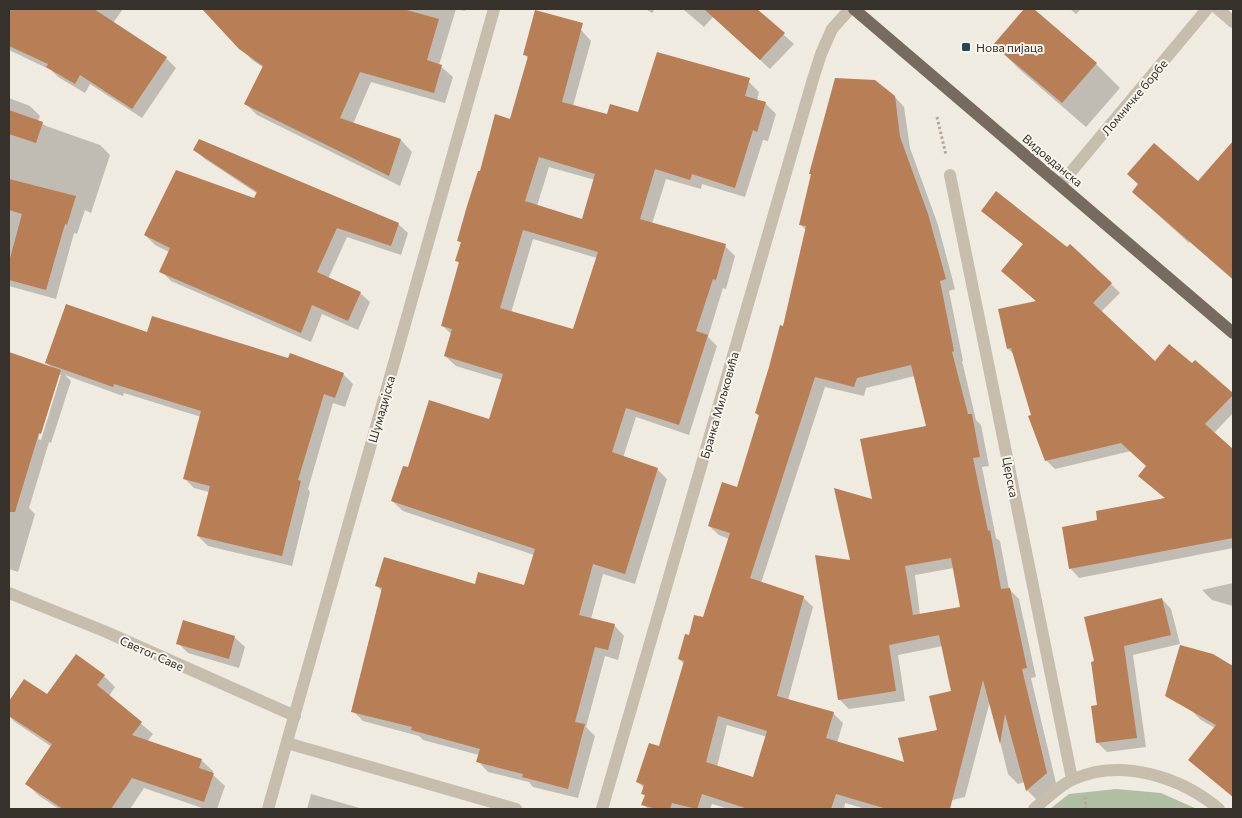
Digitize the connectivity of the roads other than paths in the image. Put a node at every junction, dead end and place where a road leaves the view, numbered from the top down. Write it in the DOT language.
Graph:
graph roads {
  1 [pos="494,9"];
  2 [pos="850,9"];
  3 [pos="854,9"];
  4 [pos="1207,9"];
  5 [pos="1218,9"];
  6 [pos="1233,22"];
  7 [pos="950,175"];
  8 [pos="1060,185"];
  9 [pos="1233,334"];
  10 [pos="9,593"];
  11 [pos="295,716"];
  12 [pos="287,743"];
  13 [pos="1072,779"];
  14 [pos="268,809"];
  15 [pos="516,809"];
  16 [pos="602,809"];
  17 [pos="1034,809"];
  18 [pos="1219,809"];
  1 -- 11 [label="street, Шумадијска"];
  2 -- 16 [label="street, Бранка Миљковића"];
  3 -- 8 [label="main road, Видовданска"];
  4 -- 8 [label="street, Ломничке борбе"];
  5 -- 6 [label="street"];
  7 -- 13 [label="street, Церска"];
  8 -- 9 [label="main road, Видовданска"];
  10 -- 11 [label="street, Светог Саве"];
  11 -- 12 [label="street, Шумадијска"];
  12 -- 14 [label="street, Шумадијска"];
  12 -- 15 [label="street"];
  13 -- 17 [label="street"];
  13 -- 18 [label="street"];
}
